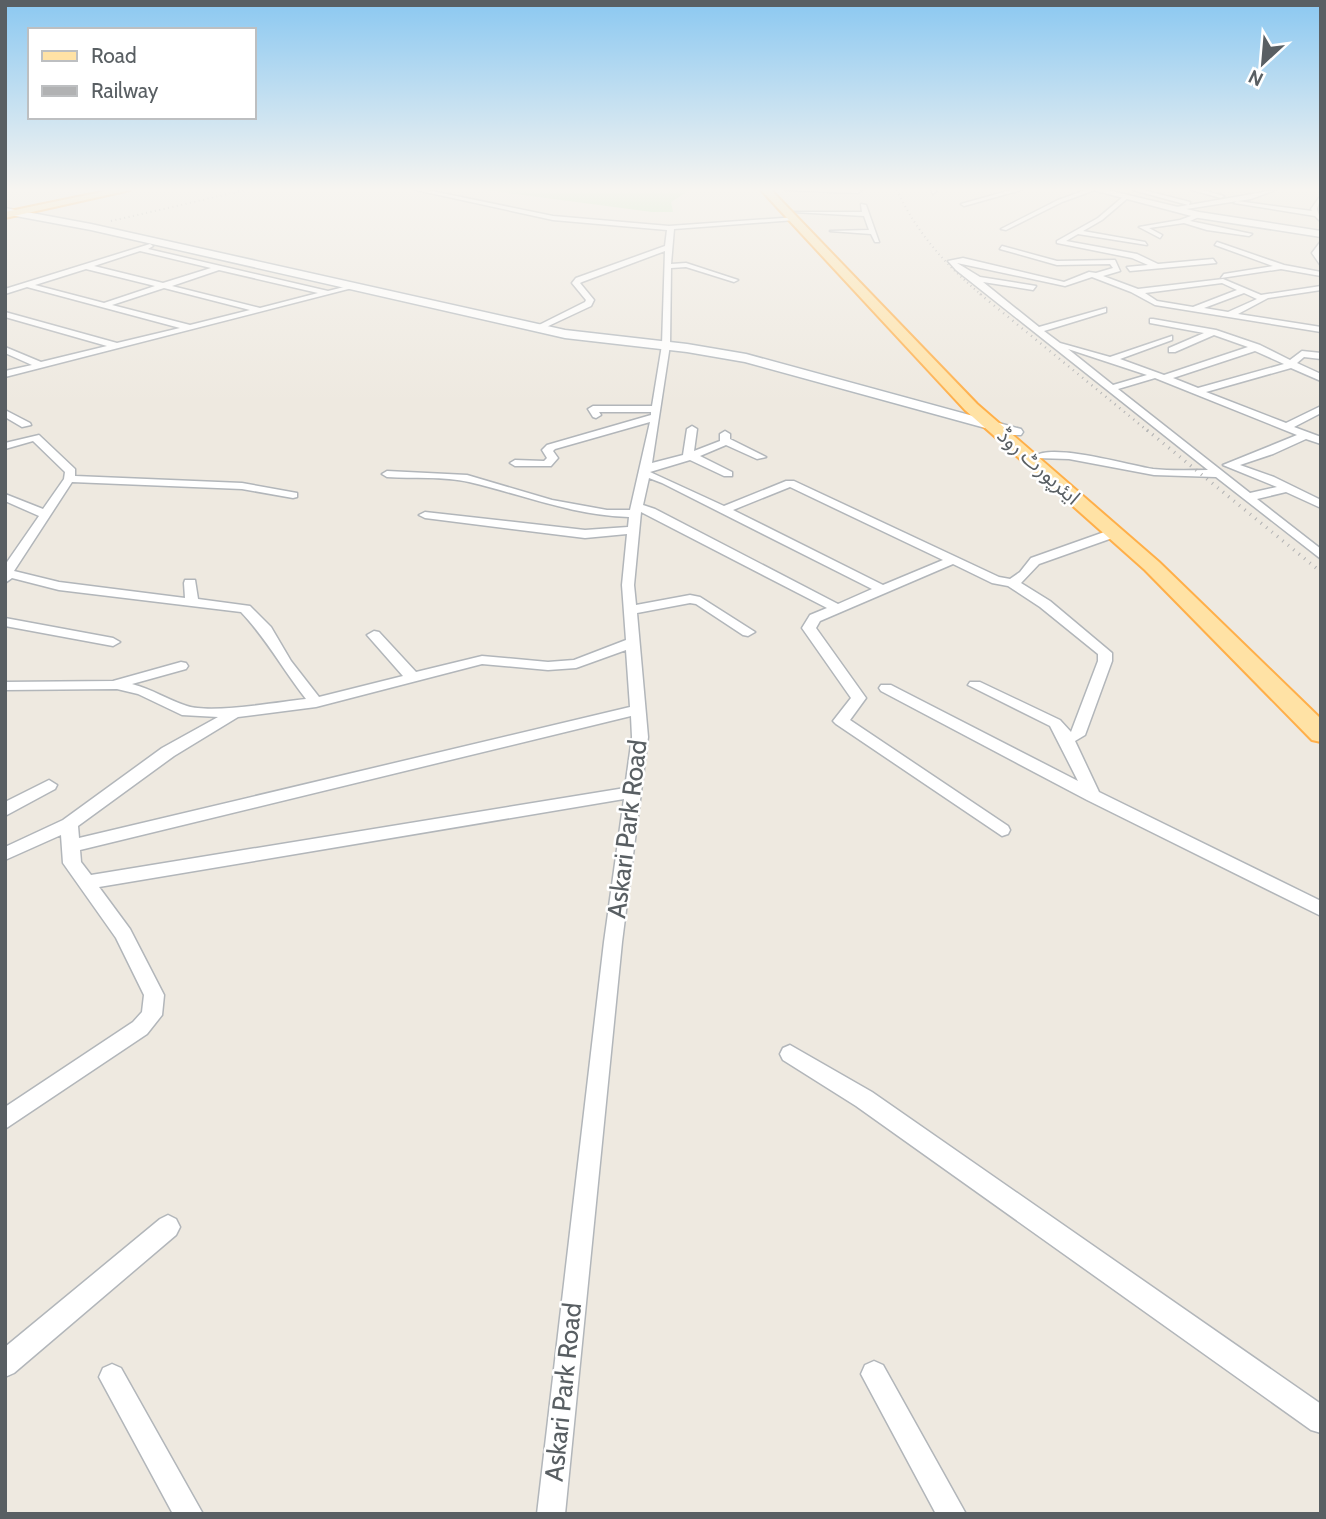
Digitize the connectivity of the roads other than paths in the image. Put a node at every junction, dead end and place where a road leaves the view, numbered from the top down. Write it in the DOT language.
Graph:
graph roads {
  1 [pos="102,261"];
  2 [pos="192,261"];
  3 [pos="242,261"];
  4 [pos="653,261"];
  5 [pos="668,261"];
  6 [pos="677,261"];
  7 [pos="837,261"];
  8 [pos="840,261"];
  9 [pos="967,261"];
  10 [pos="1050,261"];
  11 [pos="1147,261"];
  12 [pos="1213,261"];
  13 [pos="1265,261"];
  14 [pos="83,267"];
  15 [pos="219,267"];
  16 [pos="1158,267"];
  17 [pos="1130,269"];
  18 [pos="1321,274"];
  19 [pos="1095,275"];
  20 [pos="1224,276"];
  21 [pos="971,277"];
  22 [pos="734,280"];
  23 [pos="1321,280"];
  24 [pos="27,285"];
  25 [pos="163,286"];
  26 [pos="356,286"];
  27 [pos="1321,288"];
  28 [pos="1043,290"];
  29 [pos="1244,290"];
  30 [pos="5,292"];
  31 [pos="1136,292"];
  32 [pos="331,294"];
  33 [pos="1262,297"];
  34 [pos="104,305"];
  35 [pos="1195,309"];
  36 [pos="1103,310"];
  37 [pos="262,311"];
  38 [pos="5,314"];
  39 [pos="1229,316"];
  40 [pos="1304,317"];
  41 [pos="1321,320"];
  42 [pos="1153,321"];
  43 [pos="539,327"];
  44 [pos="190,328"];
  45 [pos="1039,330"];
  46 [pos="1321,330"];
  47 [pos="1213,332"];
  48 [pos="1170,338"];
  49 [pos="1056,344"];
  50 [pos="666,345"];
  51 [pos="117,346"];
  52 [pos="1257,347"];
  53 [pos="5,350"];
  54 [pos="1172,350"];
  55 [pos="1321,356"];
  56 [pos="1112,359"];
  57 [pos="40,365"];
  58 [pos="1290,365"];
  59 [pos="5,374"];
  60 [pos="1160,376"];
  61 [pos="1321,378"];
  62 [pos="1113,388"];
  63 [pos="1199,391"];
  64 [pos="1321,410"];
  65 [pos="5,413"];
  66 [pos="655,413"];
  67 [pos="596,415"];
  68 [pos="26,425"];
  69 [pos="998,427"];
  70 [pos="1286,427"];
  71 [pos="692,429"];
  72 [pos="1016,432"];
  73 [pos="1304,436"];
  74 [pos="1321,441"];
  75 [pos="5,446"];
  76 [pos="1040,456"];
  77 [pos="690,457"];
  78 [pos="743,459"];
  79 [pos="515,463"];
  80 [pos="1230,465"];
  81 [pos="726,469"];
  82 [pos="645,471"];
  83 [pos="1217,472"];
  84 [pos="387,474"];
  85 [pos="69,479"];
  86 [pos="1287,488"];
  87 [pos="293,495"];
  88 [pos="1249,497"];
  89 [pos="5,498"];
  90 [pos="1321,505"];
  91 [pos="724,510"];
  92 [pos="44,514"];
  93 [pos="425,514"];
  94 [pos="634,517"];
  95 [pos="1114,533"];
  96 [pos="5,546"];
  97 [pos="19,552"];
  98 [pos="1321,555"];
  99 [pos="954,560"];
  100 [pos="7,577"];
  101 [pos="190,583"];
  102 [pos="1012,583"];
  103 [pos="883,590"];
  104 [pos="192,602"];
  105 [pos="838,609"];
  106 [pos="629,610"];
  107 [pos="5,622"];
  108 [pos="748,632"];
  109 [pos="374,635"];
  110 [pos="113,642"];
  111 [pos="631,643"];
  112 [pos="181,666"];
  113 [pos="412,677"];
  114 [pos="111,685"];
  115 [pos="975,685"];
  116 [pos="5,686"];
  117 [pos="886,688"];
  118 [pos="316,702"];
  119 [pos="638,710"];
  120 [pos="238,712"];
  121 [pos="1321,714"];
  122 [pos="1321,734"];
  123 [pos="1066,739"];
  124 [pos="49,785"];
  125 [pos="633,792"];
  126 [pos="1093,796"];
  127 [pos="5,810"];
  128 [pos="69,824"];
  129 [pos="1002,830"];
  130 [pos="71,846"];
  131 [pos="5,854"];
  132 [pos="85,883"];
  133 [pos="1321,909"];
  134 [pos="790,1054"];
  135 [pos="5,1119"];
  136 [pos="168,1227"];
  137 [pos="5,1364"];
  138 [pos="874,1374"];
  139 [pos="112,1377"];
  140 [pos="1321,1420"];
  141 [pos="189,1514"];
  142 [pos="551,1514"];
  143 [pos="952,1514"];
  1 -- 14 [label="street"];
  2 -- 15 [label="street"];
  3 -- 26 [label="street"];
  4 -- 43 [label="street"];
  5 -- 50 [label="street, Askari Park Road"];
  6 -- 22 [label="street"];
  7 -- 69 [label="main road, ایئرپورٹ روڈ"];
  8 -- 72 [label="main road, ایئرپورٹ روڈ"];
  9 -- 19 [label="street"];
  9 -- 21 [label="street"];
  10 -- 19 [label="street"];
  11 -- 16 [label="street"];
  12 -- 16 [label="street"];
  13 -- 18 [label="street"];
  14 -- 24 [label="street"];
  14 -- 25 [label="street"];
  15 -- 25 [label="street"];
  15 -- 32 [label="street"];
  16 -- 17 [label="street"];
  19 -- 31 [label="street"];
  20 -- 23 [label="street"];
  21 -- 28 [label="street"];
  21 -- 45 [label="street"];
  24 -- 30 [label="street"];
  24 -- 34 [label="street"];
  25 -- 34 [label="street"];
  25 -- 37 [label="street"];
  26 -- 32 [label="street"];
  26 -- 43 [label="street"];
  27 -- 33 [label="street"];
  29 -- 31 [label="street"];
  29 -- 33 [label="street"];
  29 -- 35 [label="street"];
  31 -- 35 [label="street"];
  32 -- 37 [label="street"];
  33 -- 39 [label="street"];
  34 -- 44 [label="street"];
  35 -- 39 [label="street"];
  36 -- 45 [label="street"];
  37 -- 44 [label="street"];
  38 -- 51 [label="street"];
  39 -- 46 [label="street"];
  40 -- 41 [label="street"];
  42 -- 47 [label="street"];
  43 -- 50 [label="street"];
  44 -- 51 [label="street"];
  45 -- 49 [label="street"];
  47 -- 52 [label="street"];
  47 -- 54 [label="street"];
  48 -- 56 [label="street"];
  49 -- 56 [label="street"];
  49 -- 62 [label="street"];
  50 -- 66 [label="street, Askari Park Road"];
  50 -- 69 [label="street"];
  51 -- 57 [label="street"];
  52 -- 58 [label="street"];
  52 -- 60 [label="street"];
  53 -- 57 [label="street"];
  55 -- 58 [label="street"];
  56 -- 60 [label="street"];
  57 -- 59 [label="street"];
  58 -- 61 [label="street"];
  58 -- 63 [label="street"];
  60 -- 62 [label="street"];
  60 -- 63 [label="street"];
  62 -- 83 [label="street"];
  63 -- 70 [label="street"];
  64 -- 70 [label="street"];
  65 -- 68 [label="street"];
  66 -- 67 [label="street"];
  66 -- 79 [label="street"];
  66 -- 82 [label="street, Askari Park Road"];
  69 -- 72 [label="street"];
  69 -- 95 [label="main road, ایئرپورٹ روڈ"];
  70 -- 73 [label="street"];
  71 -- 77 [label="street"];
  72 -- 76 [label="main road, ایئرپورٹ روڈ"];
  73 -- 74 [label="street"];
  73 -- 80 [label="street"];
  75 -- 85 [label="street"];
  76 -- 83 [label="street"];
  76 -- 121 [label="main road, ایئرپورٹ روڈ"];
  77 -- 78 [label="street"];
  77 -- 81 [label="street"];
  77 -- 82 [label="street"];
  80 -- 83 [label="street"];
  80 -- 86 [label="street"];
  82 -- 91 [label="street"];
  82 -- 94 [label="street, Askari Park Road"];
  83 -- 88 [label="street"];
  84 -- 94 [label="street"];
  85 -- 87 [label="street"];
  85 -- 92 [label="street"];
  86 -- 88 [label="street"];
  86 -- 90 [label="street"];
  88 -- 98 [label="street"];
  89 -- 92 [label="street"];
  91 -- 99 [label="street"];
  91 -- 103 [label="street"];
  92 -- 97 [label="street"];
  93 -- 94 [label="street"];
  94 -- 105 [label="street"];
  94 -- 106 [label="street, Askari Park Road"];
  95 -- 102 [label="street"];
  95 -- 122 [label="main road, ایئرپورٹ روڈ"];
  96 -- 97 [label="street"];
  97 -- 100 [label="street"];
  99 -- 102 [label="street"];
  99 -- 103 [label="street"];
  100 -- 104 [label="street"];
  101 -- 104 [label="street"];
  102 -- 123 [label="street"];
  103 -- 105 [label="street"];
  104 -- 118 [label="street"];
  105 -- 129 [label="street"];
  106 -- 108 [label="street"];
  106 -- 111 [label="street, Askari Park Road"];
  107 -- 110 [label="street"];
  109 -- 113 [label="street"];
  111 -- 113 [label="street"];
  111 -- 119 [label="street, Askari Park Road"];
  112 -- 114 [label="street"];
  113 -- 118 [label="street"];
  114 -- 116 [label="street"];
  114 -- 120 [label="street"];
  115 -- 123 [label="street"];
  117 -- 126 [label="street"];
  118 -- 120 [label="street"];
  119 -- 125 [label="street, Askari Park Road"];
  119 -- 130 [label="street"];
  120 -- 128 [label="street"];
  123 -- 126 [label="street"];
  124 -- 127 [label="street"];
  125 -- 132 [label="street"];
  125 -- 142 [label="street, Askari Park Road"];
  126 -- 133 [label="street"];
  128 -- 130 [label="street"];
  128 -- 131 [label="street"];
  130 -- 132 [label="street"];
  132 -- 135 [label="street"];
  134 -- 140 [label="street"];
  136 -- 137 [label="street"];
  138 -- 143 [label="street"];
  139 -- 141 [label="street"];
}
